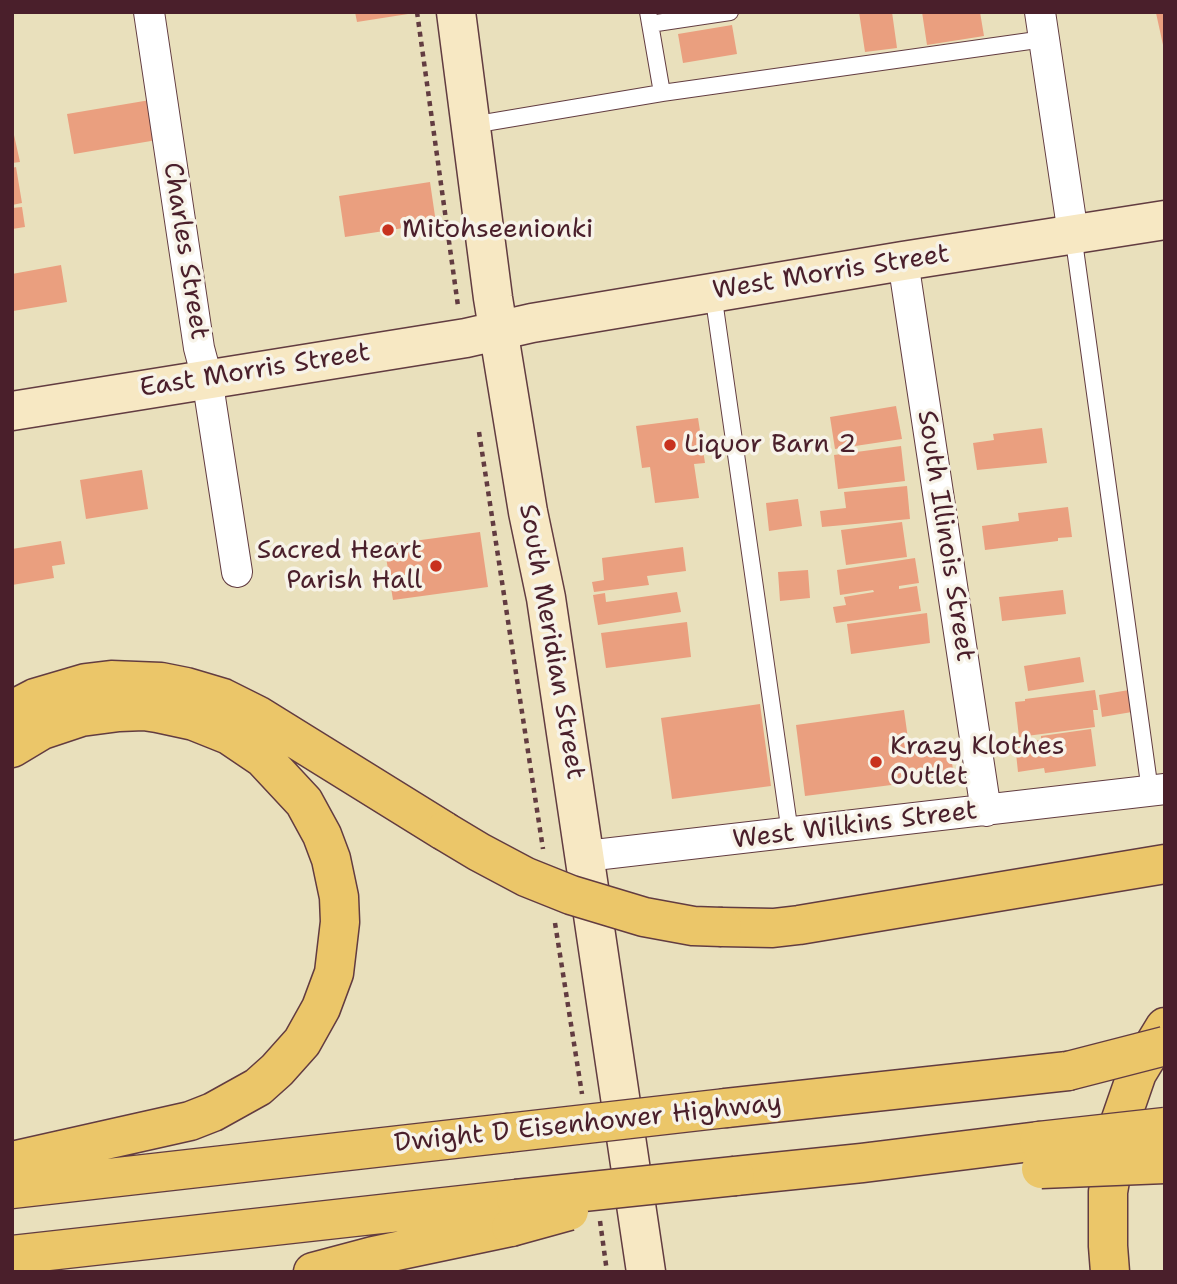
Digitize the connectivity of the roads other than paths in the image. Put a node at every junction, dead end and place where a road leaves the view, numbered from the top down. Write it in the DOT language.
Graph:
graph roads {
  1 [pos="149,12"];
  2 [pos="456,12"];
  3 [pos="730,12"];
  4 [pos="649,18"];
  5 [pos="1042,26"];
  6 [pos="662,93"];
  7 [pos="472,125"];
  8 [pos="1165,220"];
  9 [pos="1073,234"];
  10 [pos="903,261"];
  11 [pos="713,293"];
  12 [pos="498,331"];
  13 [pos="207,378"];
  14 [pos="12,411"];
  15 [pos="237,572"];
  16 [pos="12,710"];
  17 [pos="12,748"];
  18 [pos="1158,790"];
  19 [pos="986,811"];
  20 [pos="790,833"];
  21 [pos="586,856"];
  22 [pos="1165,864"];
  23 [pos="1165,1027"];
  24 [pos="1165,1046"];
  25 [pos="1165,1060"];
  26 [pos="1068,1072"];
  27 [pos="1165,1127"];
  28 [pos="1040,1155"];
  29 [pos="1165,1164"];
  30 [pos="14,1175"];
  31 [pos="513,1213"];
  32 [pos="19,1254"];
  33 [pos="313,1272"];
  34 [pos="646,1272"];
  35 [pos="1111,1272"];
  1 -- 13 [label="street, Charles Street"];
  2 -- 7 [label="main road, South Meridian Street"];
  3 -- 4 [label="lane"];
  4 -- 6 [label="lane"];
  5 -- 6 [label="lane"];
  5 -- 9 [label="street"];
  6 -- 7 [label="lane"];
  7 -- 12 [label="main road, South Meridian Street"];
  8 -- 9 [label="main road, West Morris Street"];
  9 -- 10 [label="main road, West Morris Street"];
  9 -- 18 [label="lane"];
  10 -- 11 [label="main road, West Morris Street"];
  10 -- 19 [label="street, South Illinois Street"];
  11 -- 12 [label="main road, West Morris Street"];
  11 -- 20 [label="lane"];
  12 -- 13 [label="main road, East Morris Street"];
  12 -- 21 [label="main road, South Meridian Street"];
  13 -- 14 [label="main road, East Morris Street"];
  13 -- 15 [label="street, Charles Street"];
  16 -- 22 [label="highway, bridge"];
  17 -- 30 [label="highway"];
  18 -- 19 [label="street, West Wilkins Street"];
  19 -- 20 [label="street, West Wilkins Street"];
  20 -- 21 [label="street, West Wilkins Street"];
  21 -- 34 [label="main road, South Meridian Street"];
  23 -- 35 [label="highway"];
  24 -- 26 [label="highway, bridge"];
  25 -- 26 [label="highway, Dwight D Eisenhower Highway, bridge"];
  26 -- 30 [label="highway, Dwight D Eisenhower Highway, bridge"];
  27 -- 28 [label="highway, bridge"];
  28 -- 29 [label="highway, bridge"];
  28 -- 31 [label="highway, bridge"];
  31 -- 32 [label="highway"];
  31 -- 33 [label="highway"];
}
